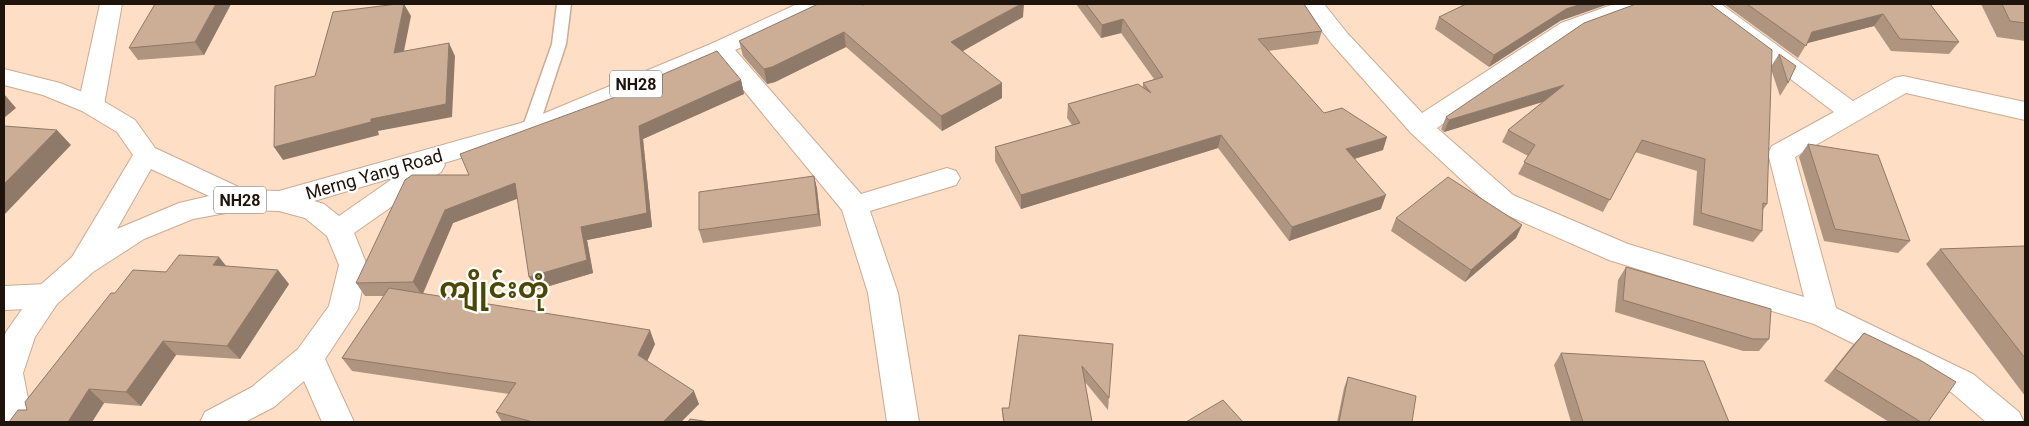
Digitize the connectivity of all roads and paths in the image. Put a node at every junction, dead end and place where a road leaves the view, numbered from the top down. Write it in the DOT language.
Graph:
graph roads {
  1 [pos="111,4"];
  2 [pos="564,4"];
  3 [pos="815,4"];
  4 [pos="1312,4"];
  5 [pos="1635,4"];
  6 [pos="1706,4"];
  7 [pos="722,48"];
  8 [pos="4,77"];
  9 [pos="91,105"];
  10 [pos="2025,111"];
  11 [pos="1852,113"];
  12 [pos="1420,127"];
  13 [pos="530,129"];
  14 [pos="452,151"];
  15 [pos="146,155"];
  16 [pos="947,178"];
  17 [pos="242,200"];
  18 [pos="279,201"];
  19 [pos="855,206"];
  20 [pos="339,230"];
  21 [pos="82,264"];
  22 [pos="47,296"];
  23 [pos="4,298"];
  24 [pos="1822,315"];
  25 [pos="310,358"];
  26 [pos="26,422"];
  27 [pos="216,422"];
  28 [pos="338,422"];
  29 [pos="903,422"];
  30 [pos="2008,422"];
  1 -- 9 [label="main road"];
  2 -- 13 [label="lane"];
  3 -- 7 [label="main road, NH28"];
  4 -- 12 [label="main road"];
  5 -- 12 [label="main road"];
  6 -- 11 [label="main road"];
  7 -- 13 [label="main road, NH28"];
  7 -- 19 [label="main road"];
  8 -- 9 [label="main road"];
  9 -- 15 [label="main road"];
  10 -- 11 [label="main road"];
  11 -- 24 [label="main road"];
  12 -- 24 [label="main road"];
  13 -- 14 [label="main road, NH28"];
  14 -- 18 [label="main road, Merng Yang Road / NH28"];
  14 -- 20 [label="main road, Merng Yang Road / NH28"];
  15 -- 17 [label="main road, NH28"];
  15 -- 21 [label="main road, NH28"];
  16 -- 19 [label="main road"];
  17 -- 18 [label="main road, NH28"];
  17 -- 21 [label="main road, NH28"];
  18 -- 20 [label="main road, NH28"];
  19 -- 29 [label="main road"];
  20 -- 25 [label="main road"];
  21 -- 22 [label="main road, NH28"];
  22 -- 23 [label="main road"];
  22 -- 26 [label="main road, NH28"];
  24 -- 30 [label="main road"];
  25 -- 27 [label="main road"];
  25 -- 28 [label="main road"];
}
